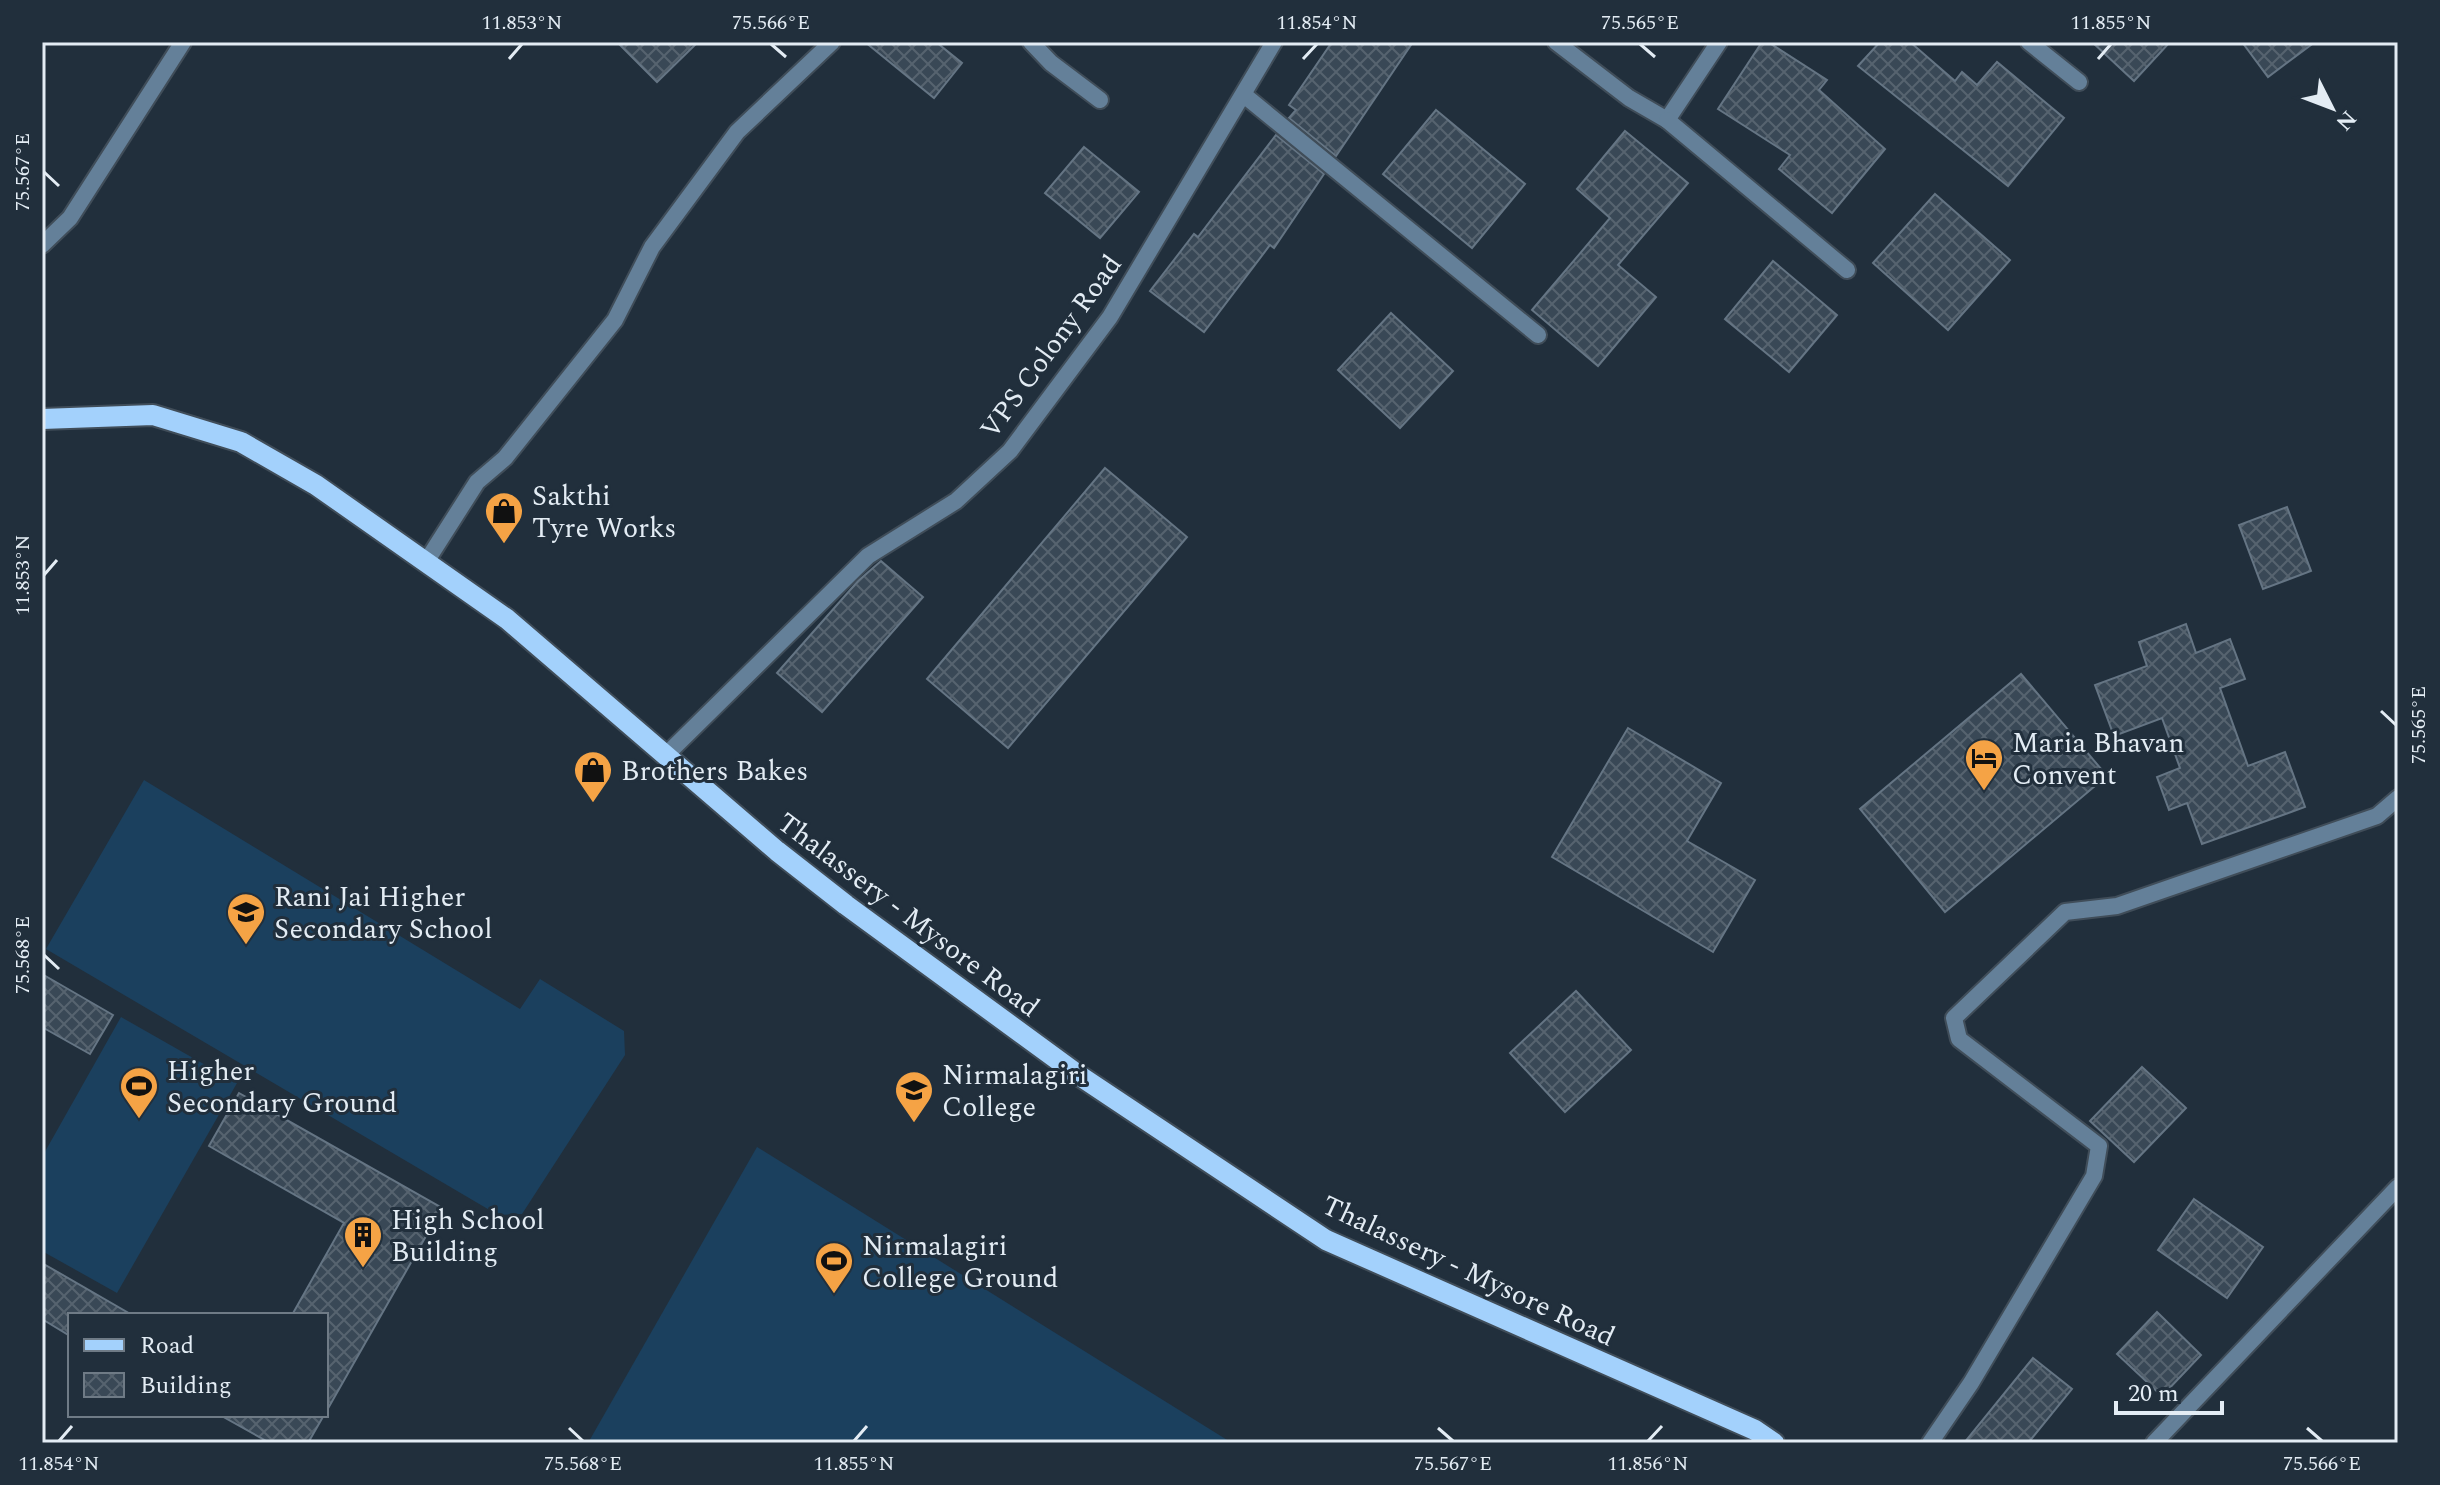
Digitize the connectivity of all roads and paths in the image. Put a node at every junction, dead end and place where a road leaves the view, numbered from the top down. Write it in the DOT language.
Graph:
graph roads {
  1 [pos="183,42"];
  2 [pos="832,42"];
  3 [pos="1031,42"];
  4 [pos="1274,42"];
  5 [pos="1556,42"];
  6 [pos="1719,42"];
  7 [pos="2029,42"];
  8 [pos="2079,82"];
  9 [pos="1244,95"];
  10 [pos="1100,100"];
  11 [pos="1667,120"];
  12 [pos="42,245"];
  13 [pos="1847,270"];
  14 [pos="1538,335"];
  15 [pos="42,419"];
  16 [pos="426,562"];
  17 [pos="665,756"];
  18 [pos="2398,798"];
  19 [pos="2398,1187"];
  20 [pos="1774,1443"];
  21 [pos="1930,1443"];
  22 [pos="2154,1443"];
  1 -- 12 [label="street"];
  2 -- 16 [label="street"];
  3 -- 10 [label="street"];
  4 -- 9 [label="street, VPS Colony Road"];
  5 -- 11 [label="street"];
  6 -- 11 [label="street"];
  7 -- 8 [label="street"];
  9 -- 14 [label="street"];
  9 -- 17 [label="street, VPS Colony Road"];
  11 -- 13 [label="street"];
  15 -- 16 [label="main road, Thalassery - Mysore Road"];
  16 -- 17 [label="main road, Thalassery - Mysore Road"];
  17 -- 20 [label="main road, Thalassery - Mysore Road"];
  18 -- 21 [label="street"];
  19 -- 22 [label="street"];
}
